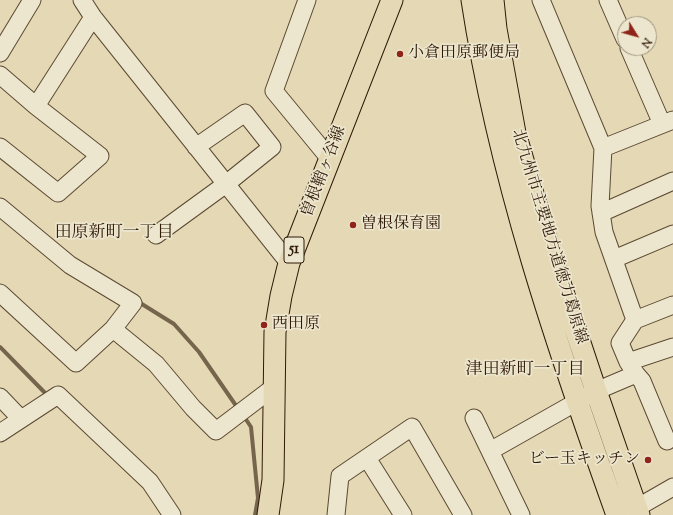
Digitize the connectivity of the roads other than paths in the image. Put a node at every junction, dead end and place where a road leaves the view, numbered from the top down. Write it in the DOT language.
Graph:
graph roads {
  1 [pos="32,0"];
  2 [pos="82,0"];
  3 [pos="307,0"];
  4 [pos="392,0"];
  5 [pos="472,0"];
  6 [pos="493,0"];
  7 [pos="541,0"];
  8 [pos="608,0"];
  9 [pos="93,17"];
  10 [pos="617,21"];
  11 [pos="0,54"];
  12 [pos="633,56"];
  13 [pos="0,75"];
  14 [pos="36,106"];
  15 [pos="667,122"];
  16 [pos="0,147"];
  17 [pos="196,147"];
  18 [pos="603,148"];
  19 [pos="330,159"];
  20 [pos="673,181"];
  21 [pos="226,184"];
  22 [pos="0,207"];
  23 [pos="601,213"];
  24 [pos="673,234"];
  25 [pos="156,235"];
  26 [pos="614,259"];
  27 [pos="289,263"];
  28 [pos="0,293"];
  29 [pos="673,306"];
  30 [pos="634,320"];
  31 [pos="113,329"];
  32 [pos="673,347"];
  33 [pos="632,368"];
  34 [pos="274,387"];
  35 [pos="596,392"];
  36 [pos="0,397"];
  37 [pos="577,403"];
  38 [pos="474,418"];
  39 [pos="21,420"];
  40 [pos="0,433"];
  41 [pos="667,441"];
  42 [pos="490,450"];
  43 [pos="367,458"];
  44 [pos="673,487"];
  45 [pos="633,513"];
  46 [pos="172,515"];
  47 [pos="268,515"];
  48 [pos="336,515"];
  49 [pos="403,515"];
  50 [pos="463,515"];
  51 [pos="521,515"];
  52 [pos="617,515"];
  1 -- 11 [label="street"];
  2 -- 9 [label="street"];
  3 -- 19 [label="street"];
  4 -- 19 [label="main road, 曽根鞘ヶ谷線 / 51"];
  5 -- 37 [label="main road, 北九州市主要地方道徳力葛原線"];
  6 -- 35 [label="main road, 北九州市主要地方道徳力葛原線"];
  7 -- 18 [label="street"];
  8 -- 10 [label="street"];
  9 -- 14 [label="street"];
  9 -- 17 [label="street"];
  12 -- 15 [label="street"];
  13 -- 14 [label="street"];
  14 -- 16 [label="street"];
  15 -- 18 [label="street"];
  17 -- 21 [label="street"];
  17 -- 21 [label="street"];
  18 -- 23 [label="street"];
  19 -- 27 [label="main road, 曽根鞘ヶ谷線 / 51"];
  20 -- 23 [label="street"];
  21 -- 25 [label="street"];
  21 -- 27 [label="street"];
  22 -- 31 [label="street"];
  23 -- 26 [label="street"];
  24 -- 26 [label="street"];
  26 -- 30 [label="street"];
  27 -- 34 [label="main road, 曽根鞘ヶ谷線 / 51"];
  28 -- 31 [label="street"];
  29 -- 30 [label="street"];
  30 -- 33 [label="street"];
  31 -- 34 [label="street"];
  32 -- 33 [label="street"];
  33 -- 35 [label="street"];
  33 -- 41 [label="street"];
  34 -- 47 [label="main road, 曽根鞘ヶ谷線 / 51"];
  35 -- 37 [label="street"];
  35 -- 45 [label="main road, 北九州市主要地方道徳力葛原線"];
  36 -- 39 [label="street"];
  37 -- 42 [label="street"];
  37 -- 52 [label="main road, 北九州市主要地方道徳力葛原線"];
  38 -- 42 [label="street"];
  39 -- 40 [label="street"];
  39 -- 46 [label="street"];
  42 -- 51 [label="street"];
  43 -- 48 [label="street"];
  43 -- 49 [label="street"];
  43 -- 50 [label="street"];
  44 -- 45 [label="street"];
}
